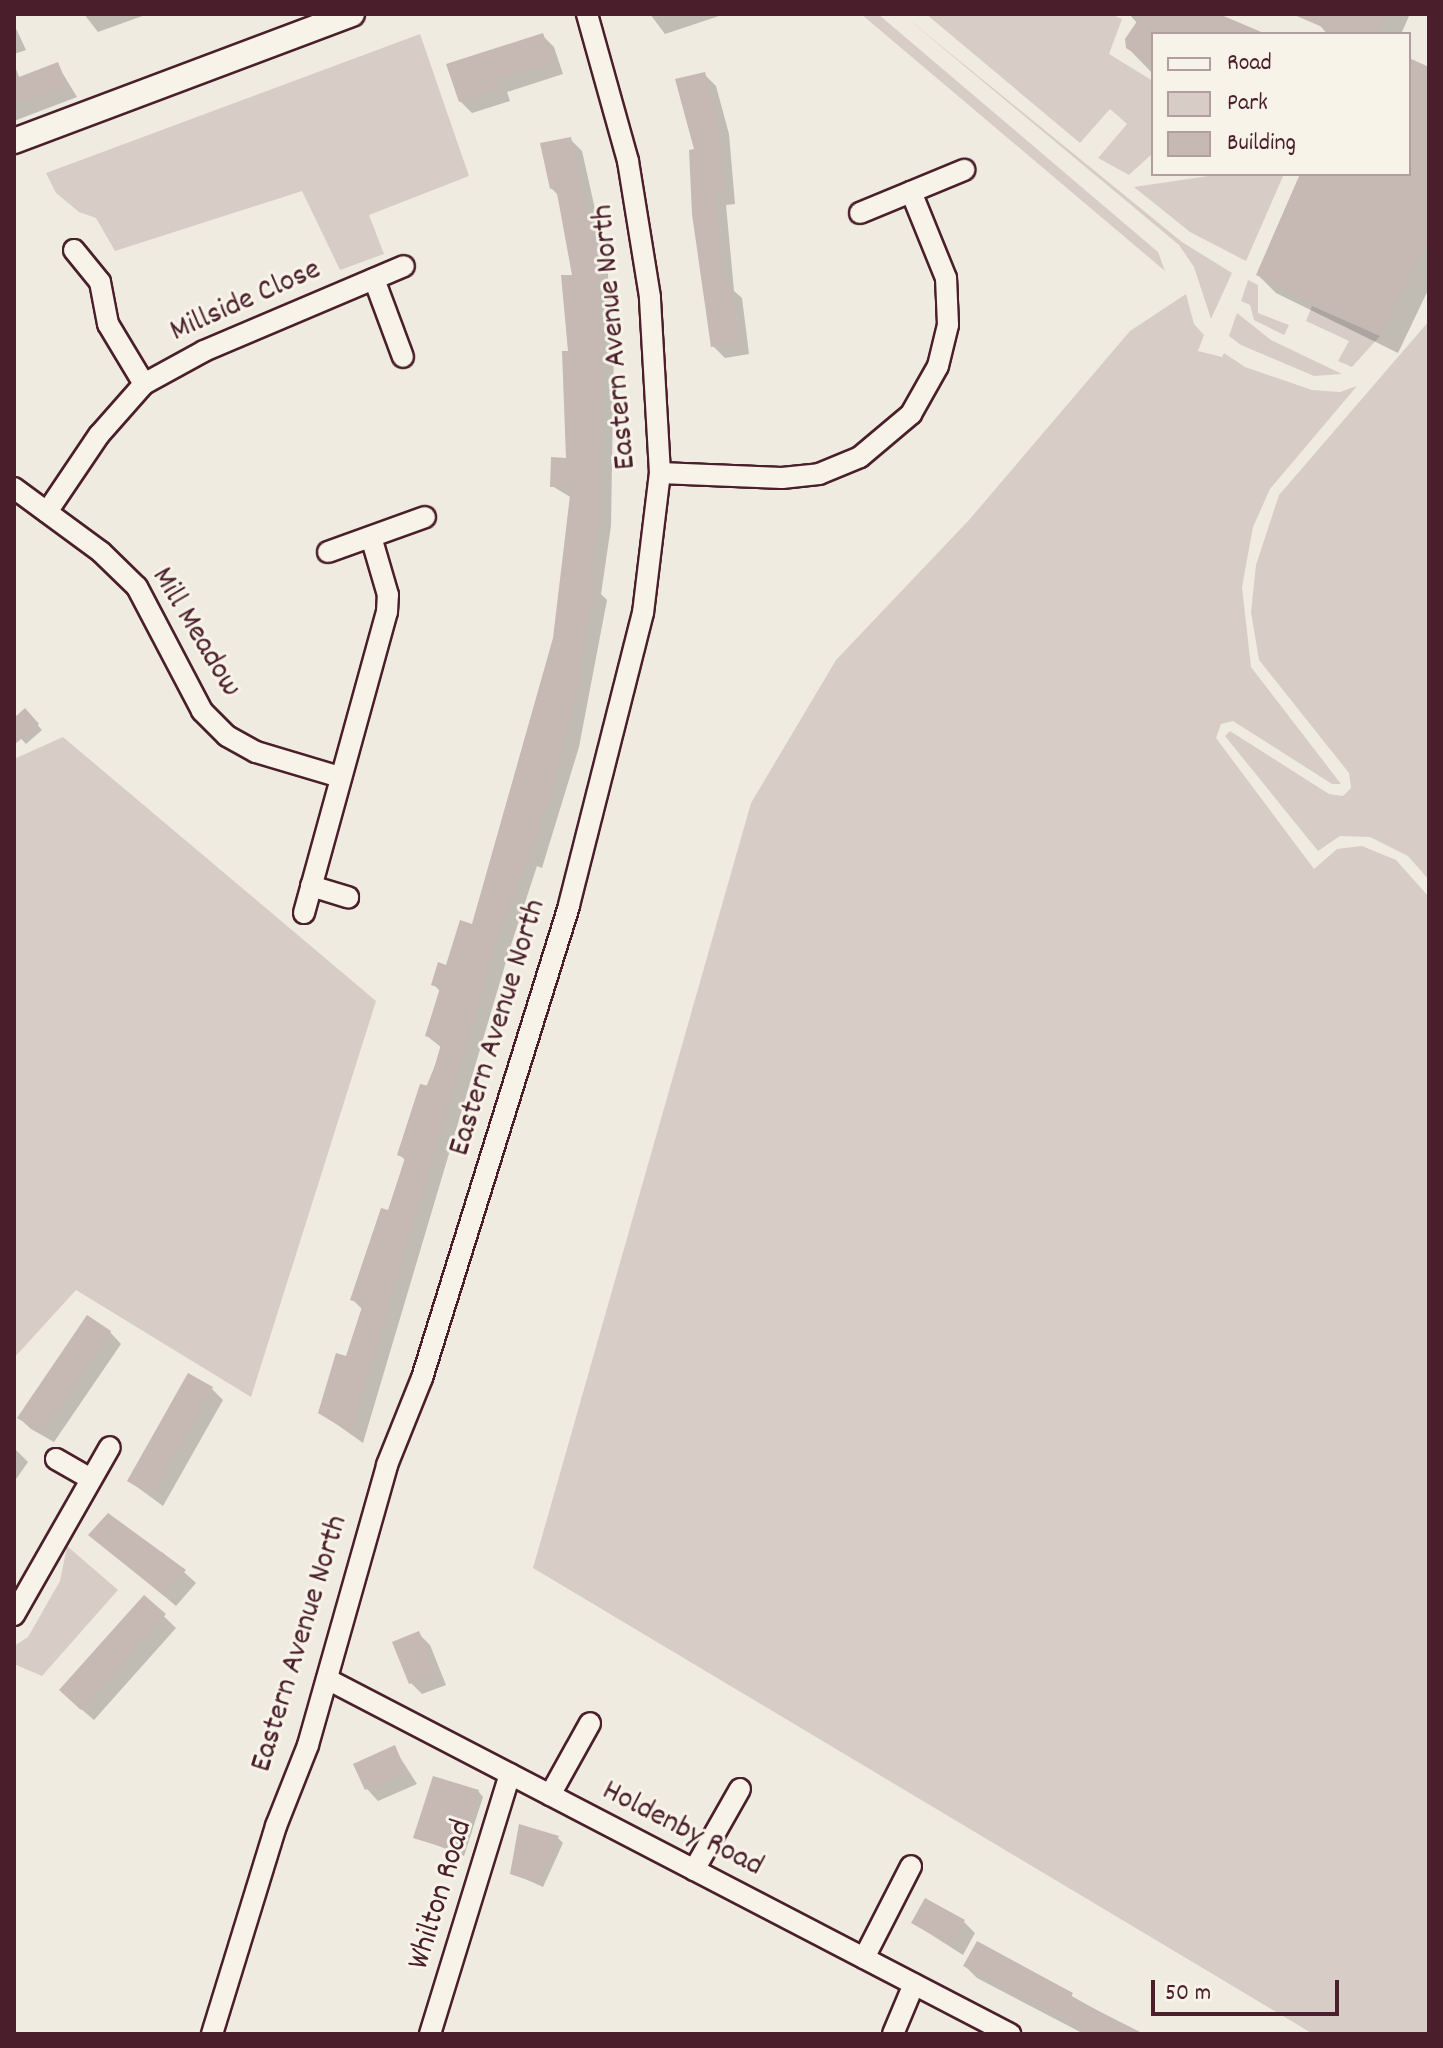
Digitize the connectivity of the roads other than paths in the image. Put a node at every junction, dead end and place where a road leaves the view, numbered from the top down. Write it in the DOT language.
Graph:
graph roads {
  1 [pos="587,14"];
  2 [pos="340,16"];
  3 [pos="14,141"];
  4 [pos="964,170"];
  5 [pos="911,192"];
  6 [pos="860,213"];
  7 [pos="74,250"];
  8 [pos="404,266"];
  9 [pos="374,279"];
  10 [pos="403,357"];
  11 [pos="144,384"];
  12 [pos="660,473"];
  13 [pos="14,488"];
  14 [pos="47,512"];
  15 [pos="425,517"];
  16 [pos="371,537"];
  17 [pos="328,552"];
  18 [pos="340,777"];
  19 [pos="311,886"];
  20 [pos="348,897"];
  21 [pos="304,913"];
  22 [pos="110,1447"];
  23 [pos="56,1459"];
  24 [pos="91,1479"];
  25 [pos="14,1615"];
  26 [pos="327,1679"];
  27 [pos="590,1723"];
  28 [pos="510,1774"];
  29 [pos="740,1789"];
  30 [pos="550,1795"];
  31 [pos="911,1866"];
  32 [pos="694,1870"];
  33 [pos="864,1958"];
  34 [pos="914,1984"];
  35 [pos="212,2034"];
  36 [pos="430,2034"];
  37 [pos="893,2034"];
  38 [pos="1010,2034"];
  1 -- 12 [label="street, Eastern Avenue North"];
  2 -- 3 [label="street"];
  4 -- 5 [label="street"];
  5 -- 6 [label="street"];
  5 -- 12 [label="street"];
  7 -- 11 [label="street, Millside Close"];
  8 -- 9 [label="street, Millside Close"];
  9 -- 10 [label="street, Millside Close"];
  9 -- 11 [label="street, Millside Close"];
  11 -- 14 [label="street, Millside Close"];
  12 -- 26 [label="street, Eastern Avenue North"];
  13 -- 14 [label="street, Mill Meadow"];
  14 -- 18 [label="street, Mill Meadow"];
  15 -- 16 [label="street"];
  16 -- 17 [label="street"];
  16 -- 18 [label="street"];
  18 -- 19 [label="street"];
  19 -- 20 [label="street"];
  19 -- 21 [label="street"];
  22 -- 24 [label="street"];
  23 -- 24 [label="street"];
  24 -- 25 [label="street"];
  26 -- 28 [label="street, Holdenby Road"];
  26 -- 35 [label="street, Eastern Avenue North"];
  27 -- 30 [label="street"];
  28 -- 30 [label="street, Holdenby Road"];
  28 -- 36 [label="street, Whilton Road"];
  29 -- 32 [label="street"];
  30 -- 32 [label="street, Holdenby Road"];
  31 -- 33 [label="street"];
  32 -- 33 [label="street, Holdenby Road"];
  33 -- 34 [label="street, Holdenby Road"];
  34 -- 37 [label="street"];
  34 -- 38 [label="street, Holdenby Road"];
}
